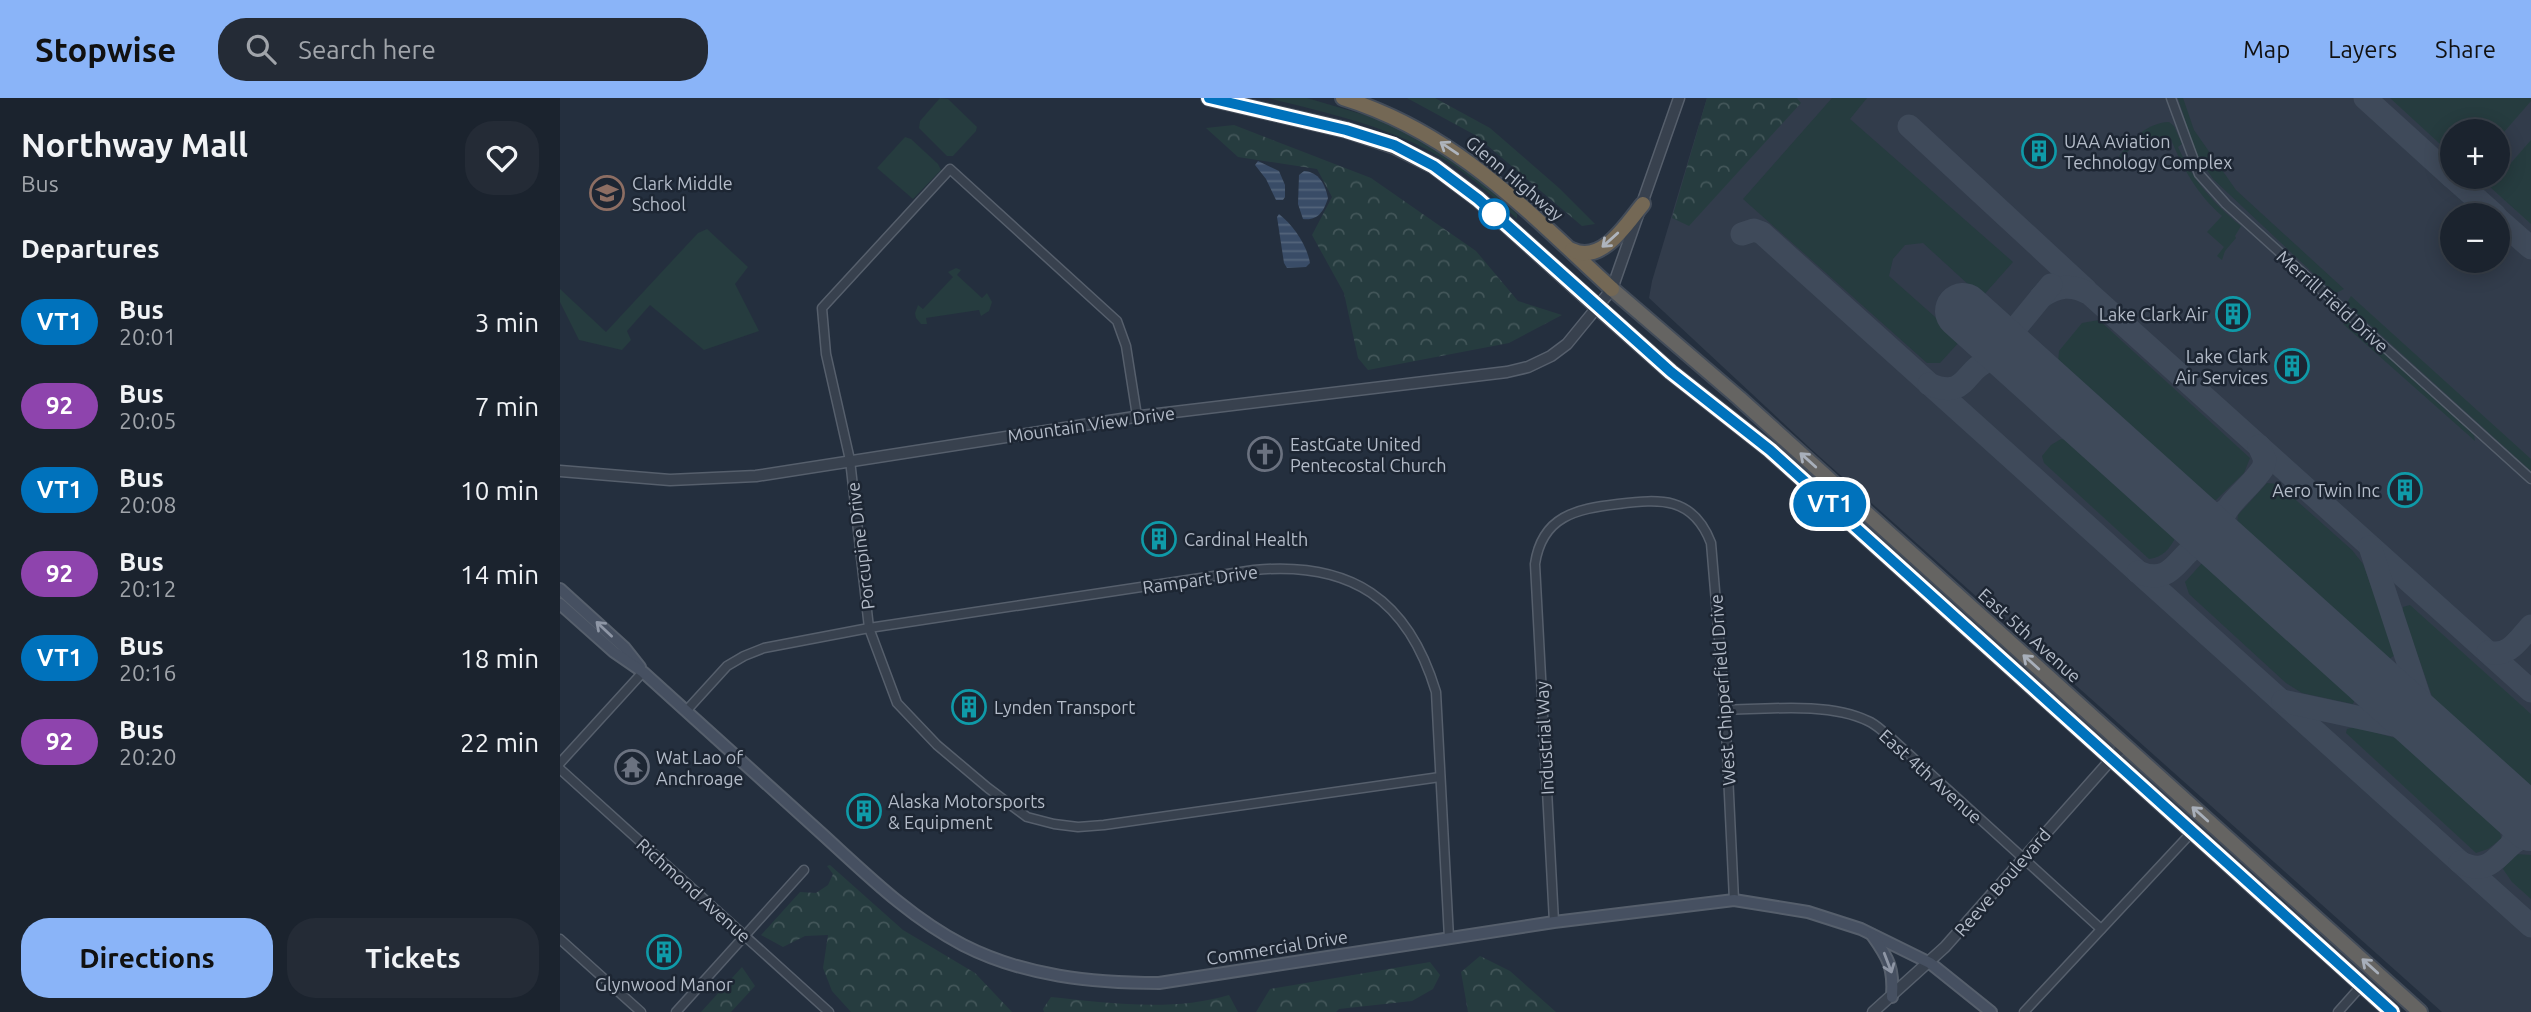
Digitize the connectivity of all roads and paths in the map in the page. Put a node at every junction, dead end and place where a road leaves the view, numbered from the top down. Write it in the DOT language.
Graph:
graph roads {
  1 [pos="1209,98"];
  2 [pos="1343,98"];
  3 [pos="1679,98"];
  4 [pos="2171,98"];
  5 [pos="1643,204"];
  6 [pos="1566,247"];
  7 [pos="1612,289"];
  8 [pos="1599,308"];
  9 [pos="1137,416"];
  10 [pos="850,460"];
  11 [pos="560,471"];
  12 [pos="2531,479"];
  13 [pos="1668,502"];
  14 [pos="560,589"];
  15 [pos="560,604"];
  16 [pos="869,628"];
  17 [pos="643,672"];
  18 [pos="1725,710"];
  19 [pos="686,711"];
  20 [pos="2124,745"];
  21 [pos="2112,759"];
  22 [pos="560,763"];
  23 [pos="560,769"];
  24 [pos="1440,777"];
  25 [pos="2192,832"];
  26 [pos="2023,858"];
  27 [pos="804,870"];
  28 [pos="1734,900"];
  29 [pos="1554,922"];
  30 [pos="2101,929"];
  31 [pos="1871,933"];
  32 [pos="744,936"];
  33 [pos="1449,938"];
  34 [pos="560,939"];
  35 [pos="1930,963"];
  36 [pos="2362,985"];
  37 [pos="1892,998"];
  38 [pos="641,1012"];
  39 [pos="676,1012"];
  40 [pos="829,1012"];
  41 [pos="1873,1012"];
  42 [pos="1991,1012"];
  43 [pos="2024,1012"];
  44 [pos="2338,1012"];
  45 [pos="2392,1012"];
  46 [pos="2420,1012"];
  1 -- 8 [label="highway"];
  6 -- 2 [label="highway, Glenn Highway, one-way"];
  3 -- 5 [label="street, Mountain View Drive"];
  4 -- 12 [label="street, Merrill Field Drive"];
  5 -- 6 [label="highway, one-way"];
  5 -- 7 [label="street, Mountain View Drive"];
  6 -- 7 [label="highway, Glenn Highway"];
  7 -- 8 [label="street, Mountain View Drive"];
  20 -- 7 [label="highway, East 5th Avenue, one-way"];
  8 -- 9 [label="street, Mountain View Drive"];
  8 -- 21 [label="highway"];
  9 -- 10 [label="street, Mountain View Drive"];
  9 -- 10 [label="street, Porcupine Drive"];
  10 -- 11 [label="street, Mountain View Drive"];
  10 -- 16 [label="street, Porcupine Drive"];
  13 -- 18 [label="street, West Chipperfield Drive"];
  13 -- 29 [label="street, Industrial Way"];
  17 -- 14 [label="main road, Commercial Drive, one-way"];
  15 -- 17 [label="main road, Commercial Drive"];
  16 -- 19 [label="street, Rampart Drive"];
  16 -- 24 [label="street, Porcupine Drive"];
  16 -- 24 [label="street, Rampart Drive"];
  17 -- 19 [label="main road, Commercial Drive"];
  17 -- 22 [label="street"];
  18 -- 26 [label="street, East 4th Avenue"];
  18 -- 28 [label="street, West Chipperfield Drive"];
  19 -- 33 [label="main road, Commercial Drive"];
  20 -- 21 [label="street, Reeve Boulevard"];
  46 -- 20 [label="highway, East 5th Avenue, one-way"];
  21 -- 25 [label="highway"];
  21 -- 26 [label="street, Reeve Boulevard"];
  23 -- 32 [label="street, Richmond Avenue"];
  24 -- 33 [label="street, Rampart Drive"];
  25 -- 30 [label="street"];
  25 -- 36 [label="highway"];
  26 -- 30 [label="street, East 4th Avenue"];
  26 -- 35 [label="street, Reeve Boulevard"];
  27 -- 32 [label="street"];
  28 -- 29 [label="main road, Commercial Drive"];
  28 -- 31 [label="main road, Commercial Drive"];
  29 -- 33 [label="main road, Commercial Drive"];
  30 -- 43 [label="street"];
  31 -- 35 [label="main road, Commercial Drive"];
  31 -- 37 [label="main road, one-way"];
  32 -- 39 [label="street"];
  32 -- 40 [label="street, Richmond Avenue"];
  34 -- 38 [label="street"];
  35 -- 37 [label="street, Reeve Boulevard"];
  35 -- 42 [label="main road, Commercial Drive"];
  36 -- 44 [label="street"];
  36 -- 45 [label="highway"];
  37 -- 41 [label="street, Reeve Boulevard"];
}
